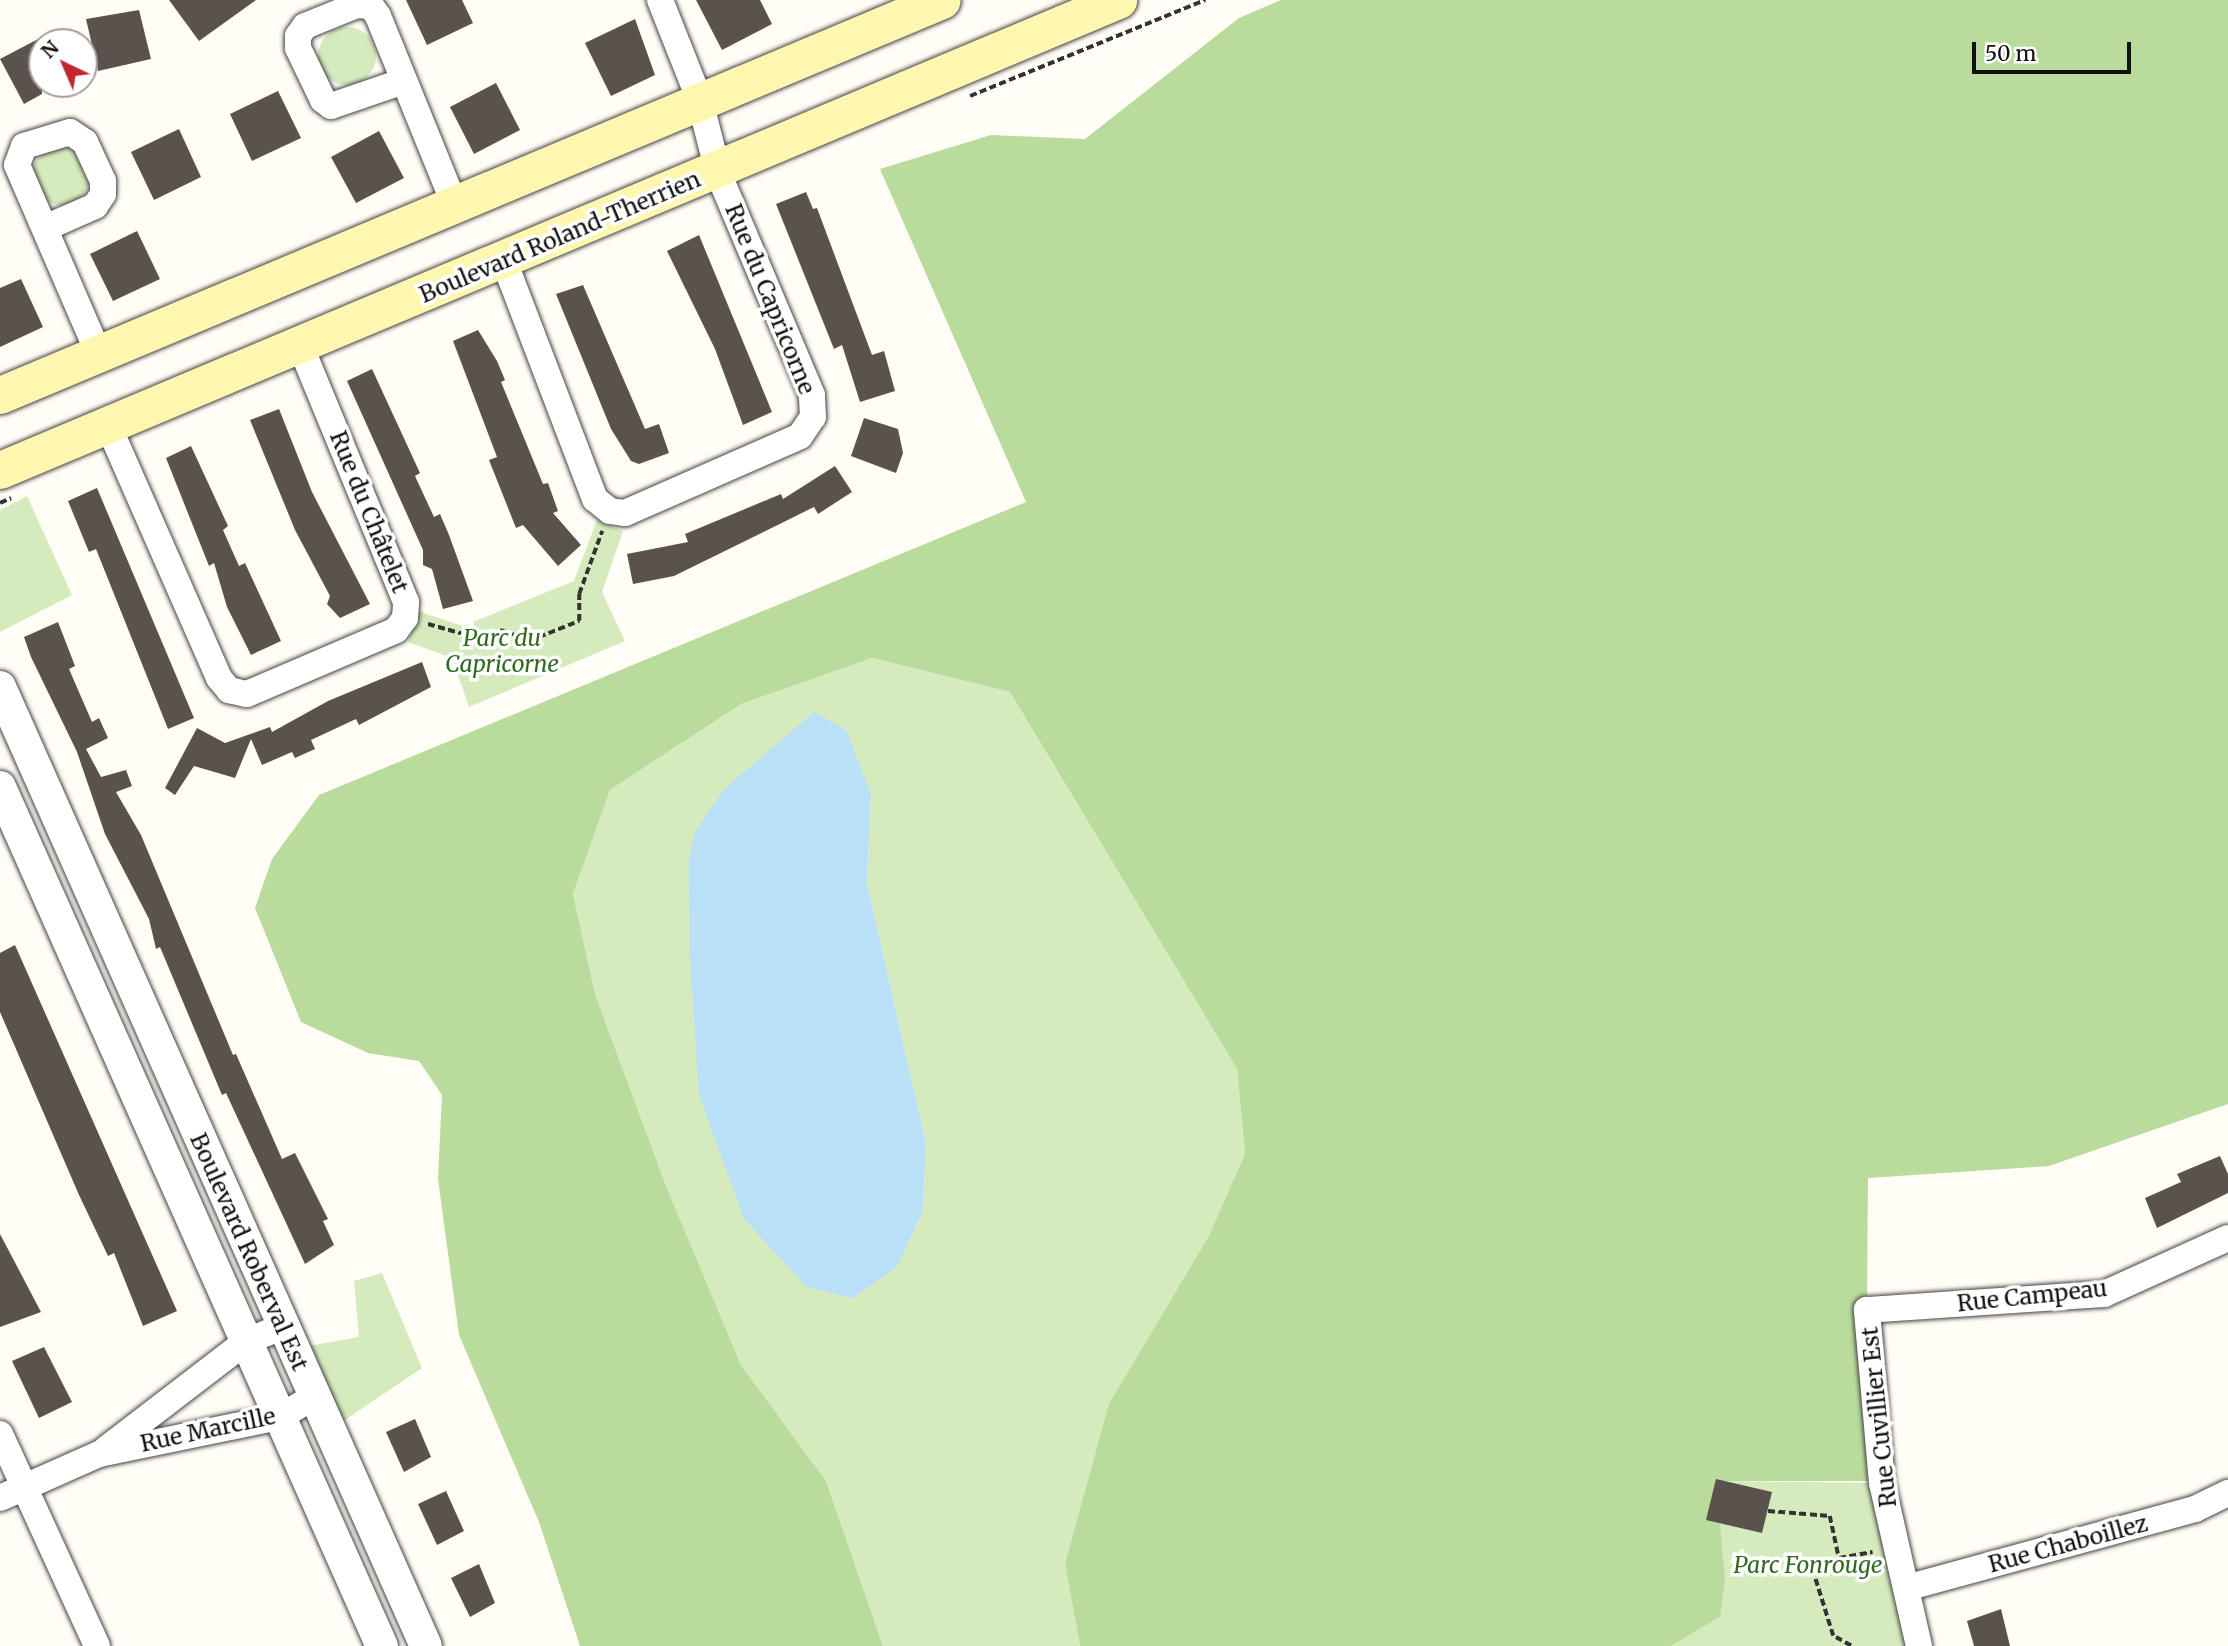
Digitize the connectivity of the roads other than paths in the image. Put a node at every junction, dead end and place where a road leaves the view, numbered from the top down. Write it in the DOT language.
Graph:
graph roads {
  1 [pos="660,0"];
  2 [pos="942,0"];
  3 [pos="1118,0"];
  4 [pos="404,81"];
  5 [pos="701,101"];
  6 [pos="718,172"];
  7 [pos="454,203"];
  8 [pos="45,229"];
  9 [pos="504,261"];
  10 [pos="300,345"];
  11 [pos="98,352"];
  12 [pos="0,395"];
  13 [pos="108,425"];
  14 [pos="0,470"];
  15 [pos="0,687"];
  16 [pos="0,787"];
  17 [pos="75,857"];
  18 [pos="39,872"];
  19 [pos="2228,1238"];
  20 [pos="1867,1310"];
  21 [pos="281,1327"];
  22 [pos="247,1341"];
  23 [pos="313,1397"];
  24 [pos="280,1417"];
  25 [pos="0,1434"];
  26 [pos="99,1454"];
  27 [pos="24,1488"];
  28 [pos="2228,1493"];
  29 [pos="0,1498"];
  30 [pos="1906,1588"];
  31 [pos="97,1646"];
  32 [pos="382,1646"];
  33 [pos="426,1646"];
  34 [pos="1919,1646"];
  1 -- 5 [label="street, Rue du Capricorne"];
  2 -- 5 [label="main road"];
  3 -- 6 [label="main road, Boulevard Roland-Therrien"];
  4 -- 7 [label="street"];
  5 -- 6 [label="street, Rue du Capricorne"];
  5 -- 7 [label="main road"];
  6 -- 9 [label="main road, Boulevard Roland-Therrien"];
  6 -- 9 [label="street, Rue du Capricorne"];
  7 -- 11 [label="main road"];
  8 -- 11 [label="street"];
  9 -- 10 [label="main road, Boulevard Roland-Therrien"];
  10 -- 13 [label="main road, Boulevard Roland-Therrien"];
  10 -- 13 [label="street, Rue du Châtelet"];
  11 -- 12 [label="main road"];
  13 -- 14 [label="main road, Boulevard Roland-Therrien"];
  15 -- 17 [label="street, Boulevard Roberval Est"];
  16 -- 18 [label="street, Boulevard Roberval Est"];
  17 -- 18 [label="street"];
  17 -- 21 [label="street, Boulevard Roberval Est"];
  18 -- 22 [label="street, Boulevard Roberval Est"];
  19 -- 20 [label="street, Rue Campeau"];
  20 -- 30 [label="street, Rue Cuvillier Est"];
  21 -- 22 [label="street, Rue Marcille"];
  21 -- 23 [label="street, Boulevard Roberval Est"];
  22 -- 24 [label="street, Boulevard Roberval Est"];
  22 -- 26 [label="street, Rue Marcille"];
  23 -- 24 [label="street, Rue Marcille"];
  23 -- 33 [label="street, Boulevard Roberval Est"];
  24 -- 26 [label="street, Rue Marcille"];
  24 -- 32 [label="street, Boulevard Roberval Est"];
  25 -- 27 [label="street"];
  26 -- 27 [label="street, Rue Marcille"];
  27 -- 29 [label="street, Rue Marcille"];
  27 -- 31 [label="street"];
  28 -- 30 [label="street, Rue Chaboillez"];
  30 -- 34 [label="street, Rue Cuvillier Est"];
}
